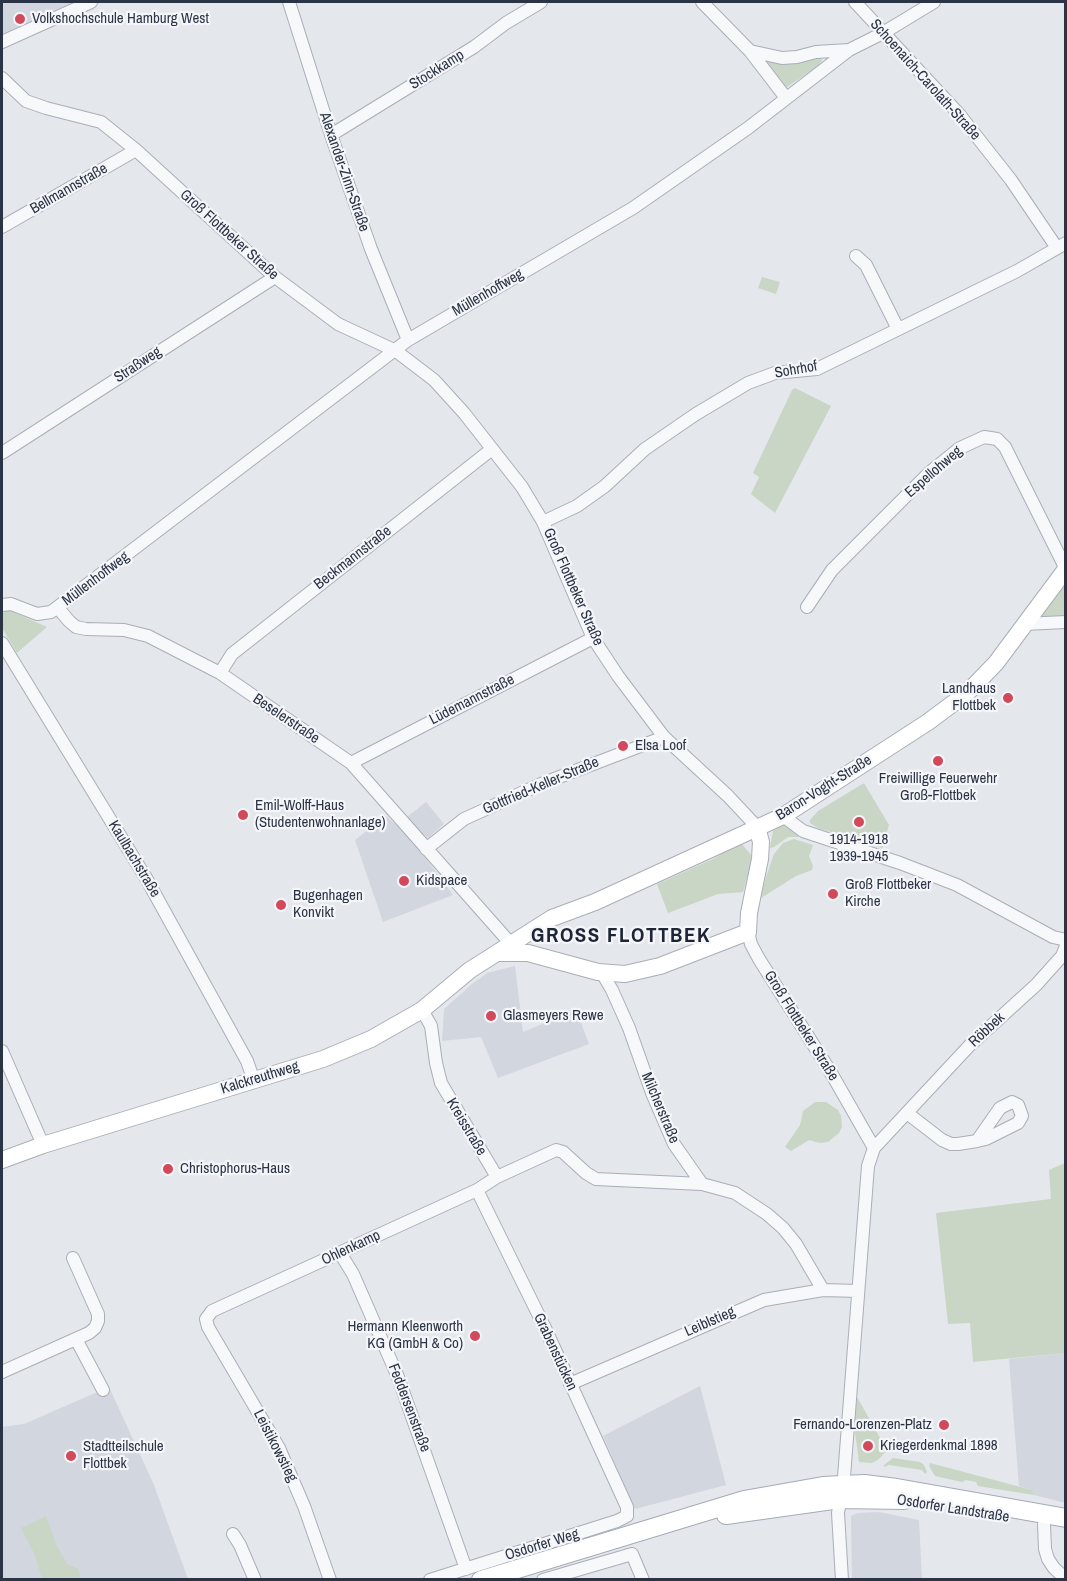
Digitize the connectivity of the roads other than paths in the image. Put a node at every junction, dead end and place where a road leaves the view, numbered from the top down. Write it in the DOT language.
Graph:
graph roads {
  1 [pos="91,2"];
  2 [pos="289,2"];
  3 [pos="541,2"];
  4 [pos="702,2"];
  5 [pos="855,2"];
  6 [pos="934,2"];
  7 [pos="883,33"];
  8 [pos="2,42"];
  9 [pos="849,50"];
  10 [pos="750,51"];
  11 [pos="2,78"];
  12 [pos="786,98"];
  13 [pos="331,135"];
  14 [pos="136,150"];
  15 [pos="2,227"];
  16 [pos="1061,245"];
  17 [pos="856,256"];
  18 [pos="275,277"];
  19 [pos="898,329"];
  20 [pos="408,340"];
  21 [pos="396,351"];
  22 [pos="492,449"];
  23 [pos="2,453"];
  24 [pos="543,522"];
  25 [pos="1065,569"];
  26 [pos="2,605"];
  27 [pos="807,607"];
  28 [pos="58,608"];
  29 [pos="1065,622"];
  30 [pos="1024,624"];
  31 [pos="593,638"];
  32 [pos="2,646"];
  33 [pos="220,673"];
  34 [pos="664,737"];
  35 [pos="351,763"];
  36 [pos="783,816"];
  37 [pos="757,827"];
  38 [pos="426,849"];
  39 [pos="536,928"];
  40 [pos="748,932"];
  41 [pos="1065,940"];
  42 [pos="1065,946"];
  43 [pos="504,948"];
  44 [pos="540,956"];
  45 [pos="602,973"];
  46 [pos="422,1010"];
  47 [pos="2,1051"];
  48 [pos="254,1081"];
  49 [pos="907,1113"];
  50 [pos="977,1141"];
  51 [pos="43,1145"];
  52 [pos="874,1148"];
  53 [pos="2,1160"];
  54 [pos="497,1177"];
  55 [pos="702,1184"];
  56 [pos="477,1190"];
  57 [pos="340,1253"];
  58 [pos="73,1258"];
  59 [pos="823,1290"];
  60 [pos="858,1291"];
  61 [pos="206,1319"];
  62 [pos="76,1339"];
  63 [pos="2,1372"];
  64 [pos="570,1384"];
  65 [pos="103,1390"];
  66 [pos="841,1492"];
  67 [pos="627,1515"];
  68 [pos="1065,1518"];
  69 [pos="1044,1524"];
  70 [pos="1065,1527"];
  71 [pos="652,1528"];
  72 [pos="233,1534"];
  73 [pos="466,1569"];
  74 [pos="1065,1579"];
  75 [pos="255,1580"];
  76 [pos="330,1580"];
  77 [pos="430,1580"];
  78 [pos="481,1580"];
  79 [pos="543,1580"];
  80 [pos="643,1580"];
  81 [pos="842,1580"];
  1 -- 8 [label="street"];
  2 -- 13 [label="street, Alexander-Zinn-Straße"];
  3 -- 13 [label="street, Stockkamp"];
  4 -- 10 [label="street"];
  5 -- 7 [label="street, Schoenaich-Carolath-Straße"];
  6 -- 7 [label="street, Müllenhoffweg"];
  7 -- 9 [label="street, Müllenhoffweg"];
  7 -- 16 [label="street, Schoenaich-Carolath-Straße"];
  9 -- 10 [label="street"];
  9 -- 12 [label="street, Müllenhoffweg"];
  10 -- 12 [label="street"];
  11 -- 14 [label="street, Groß Flottbeker Straße"];
  12 -- 20 [label="street, Müllenhoffweg"];
  13 -- 20 [label="street, Alexander-Zinn-Straße"];
  14 -- 15 [label="street, Bellmannstraße"];
  14 -- 18 [label="street, Groß Flottbeker Straße"];
  16 -- 19 [label="street, Sohrhof"];
  17 -- 19 [label="street"];
  18 -- 21 [label="street, Groß Flottbeker Straße"];
  18 -- 23 [label="street, Straßweg"];
  19 -- 24 [label="street, Sohrhof"];
  20 -- 21 [label="street, Müllenhoffweg"];
  21 -- 22 [label="street, Groß Flottbeker Straße"];
  21 -- 28 [label="street, Müllenhoffweg"];
  22 -- 24 [label="street, Groß Flottbeker Straße"];
  22 -- 33 [label="street, Beckmannstraße"];
  24 -- 31 [label="street, Groß Flottbeker Straße"];
  25 -- 27 [label="street, Espellohweg"];
  25 -- 30 [label="street, Baron-Voght-Straße"];
  26 -- 28 [label="street"];
  28 -- 33 [label="street, Beselerstraße"];
  29 -- 30 [label="street"];
  30 -- 36 [label="street, Baron-Voght-Straße"];
  31 -- 34 [label="street, Groß Flottbeker Straße"];
  31 -- 35 [label="street, Lüdemannstraße"];
  32 -- 48 [label="street, Kaulbachstraße"];
  33 -- 35 [label="street, Beselerstraße"];
  34 -- 37 [label="street, Groß Flottbeker Straße"];
  34 -- 38 [label="street, Gottfried-Keller-Straße"];
  35 -- 38 [label="street, Beselerstraße"];
  36 -- 37 [label="street, Baron-Voght-Straße"];
  36 -- 41 [label="street"];
  37 -- 39 [label="street, Baron-Voght-Straße"];
  37 -- 40 [label="street, Groß Flottbeker Straße"];
  38 -- 43 [label="street, Beselerstraße"];
  39 -- 43 [label="street, Baron-Voght-Straße"];
  39 -- 44 [label="street"];
  40 -- 45 [label="street"];
  40 -- 52 [label="street, Groß Flottbeker Straße"];
  42 -- 49 [label="street, Röbbek"];
  43 -- 44 [label="street"];
  43 -- 46 [label="street, Kalckreuthweg"];
  44 -- 45 [label="street"];
  45 -- 55 [label="street, Milcherstraße"];
  46 -- 48 [label="street, Kalckreuthweg"];
  46 -- 54 [label="street, Kreisstraße"];
  47 -- 51 [label="street"];
  48 -- 51 [label="street, Kalckreuthweg"];
  49 -- 50 [label="street"];
  49 -- 52 [label="street, Röbbek"];
  51 -- 53 [label="street, Kalckreuthweg"];
  52 -- 60 [label="street"];
  54 -- 55 [label="street"];
  54 -- 56 [label="street, Ohlenkamp"];
  55 -- 59 [label="street"];
  56 -- 57 [label="street, Ohlenkamp"];
  56 -- 64 [label="street, Grabenstücken"];
  57 -- 61 [label="street, Ohlenkamp"];
  57 -- 73 [label="street, Feddersenstraße"];
  58 -- 62 [label="street"];
  59 -- 60 [label="street, Leiblstieg"];
  59 -- 64 [label="street, Leiblstieg"];
  60 -- 66 [label="street"];
  61 -- 76 [label="street, Leistikowstieg"];
  62 -- 63 [label="street"];
  62 -- 65 [label="street"];
  64 -- 67 [label="street, Grabenstücken"];
  66 -- 68 [label="main road, Osdorfer Landstraße"];
  66 -- 69 [label="main road, Osdorfer Landstraße"];
  66 -- 71 [label="main road, Osdorfer Weg"];
  66 -- 81 [label="street"];
  67 -- 71 [label="street"];
  67 -- 73 [label="street, Osdorfer Weg"];
  69 -- 70 [label="main road, Osdorfer Landstraße"];
  69 -- 74 [label="street"];
  71 -- 78 [label="main road, Osdorfer Weg"];
  72 -- 75 [label="street"];
  73 -- 77 [label="street, Osdorfer Weg"];
  79 -- 80 [label="street"];
}
